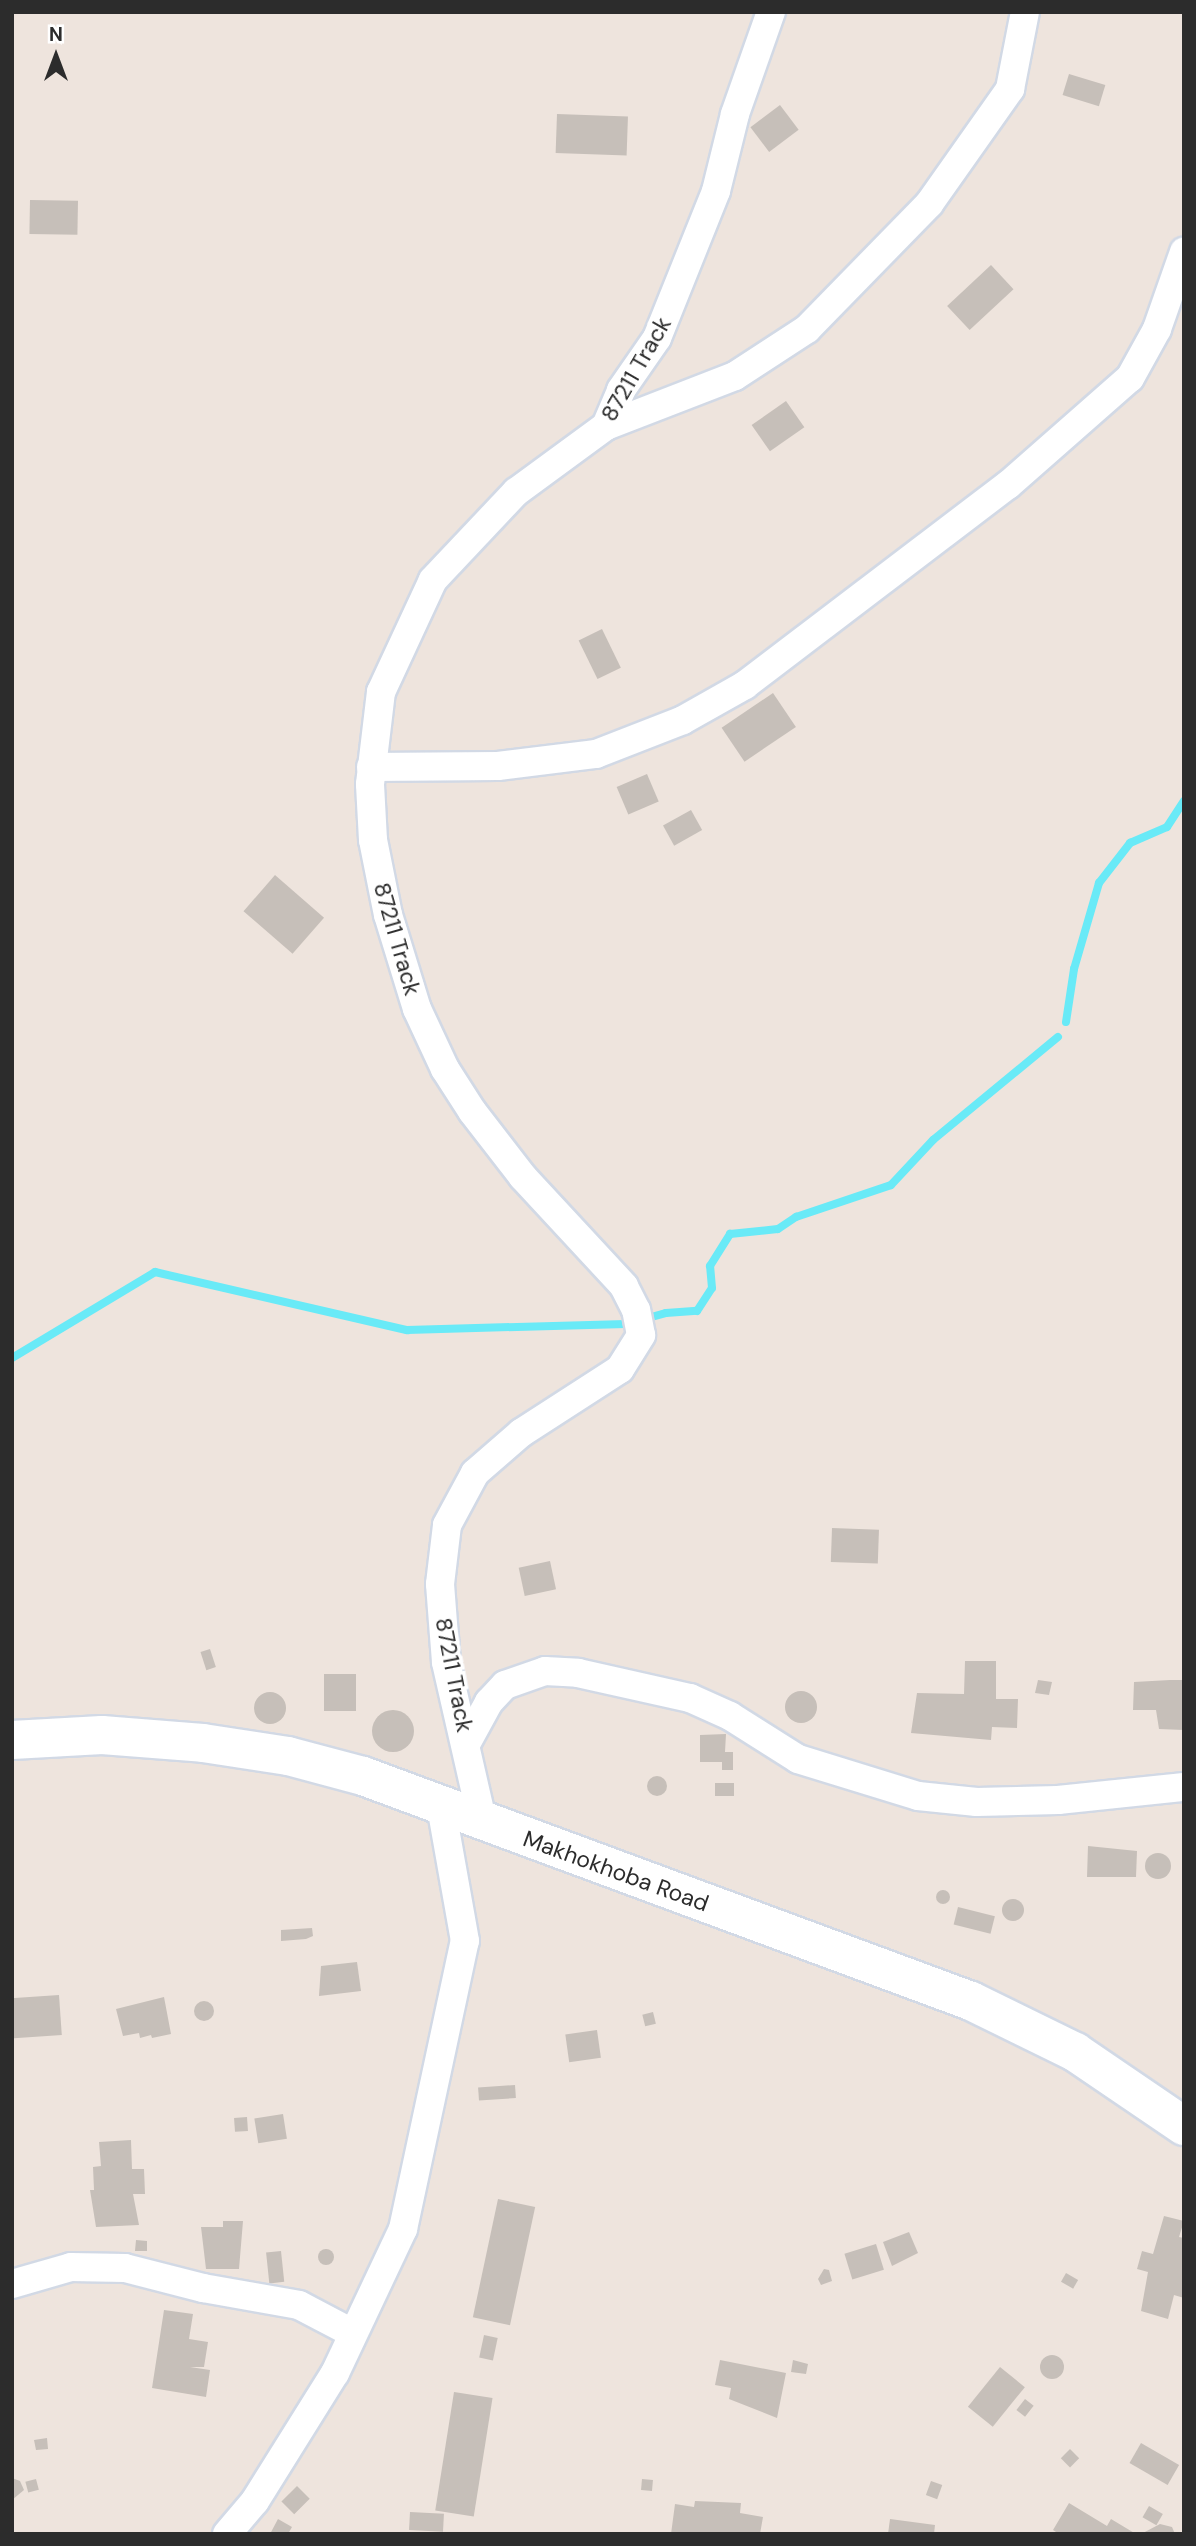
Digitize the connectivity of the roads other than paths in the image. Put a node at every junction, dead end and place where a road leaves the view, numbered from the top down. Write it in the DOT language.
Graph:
graph roads {
  1 [pos="771,12"];
  2 [pos="1025,12"];
  3 [pos="1184,251"];
  4 [pos="606,426"];
  5 [pos="371,767"];
  6 [pos="12,1740"];
  7 [pos="466,1744"];
  8 [pos="1184,1787"];
  9 [pos="441,1806"];
  10 [pos="483,1824"];
  11 [pos="1184,2126"];
  12 [pos="12,2284"];
  13 [pos="352,2333"];
  14 [pos="226,2534"];
  1 -- 4 [label="street, 87211 Track"];
  2 -- 4 [label="street"];
  3 -- 5 [label="street"];
  4 -- 5 [label="street, 87211 Track"];
  5 -- 7 [label="street, 87211 Track"];
  6 -- 9 [label="street, Makhokhoba Road"];
  7 -- 8 [label="street"];
  7 -- 10 [label="street, 87211 Track"];
  9 -- 10 [label="street, Makhokhoba Road"];
  9 -- 13 [label="street"];
  10 -- 11 [label="street, Makhokhoba Road"];
  12 -- 13 [label="street"];
  13 -- 14 [label="street"];
}
